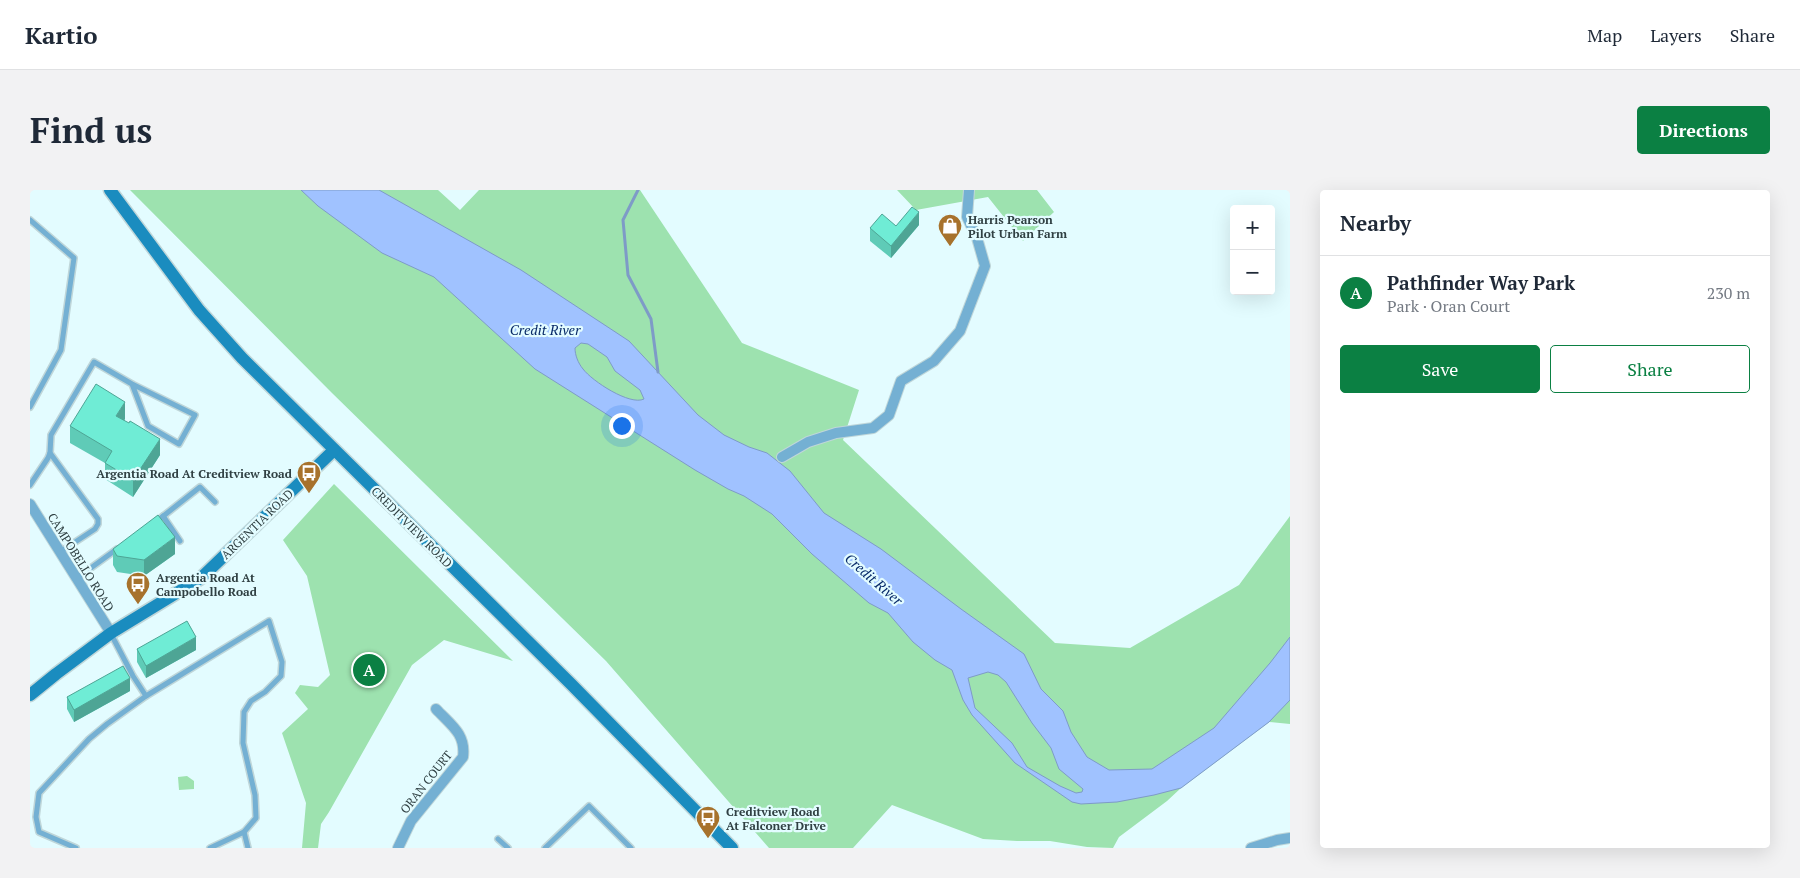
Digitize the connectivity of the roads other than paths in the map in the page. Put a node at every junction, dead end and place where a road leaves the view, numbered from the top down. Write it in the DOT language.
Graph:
graph roads {
  1 [pos="110,190"];
  2 [pos="969,190"];
  3 [pos="30,220"];
  4 [pos="132,384"];
  5 [pos="30,407"];
  6 [pos="334,450"];
  7 [pos="50,453"];
  8 [pos="782,457"];
  9 [pos="30,485"];
  10 [pos="215,502"];
  11 [pos="30,504"];
  12 [pos="163,516"];
  13 [pos="155,522"];
  14 [pos="180,541"];
  15 [pos="124,544"];
  16 [pos="60,552"];
  17 [pos="77,578"];
  18 [pos="110,633"];
  19 [pos="30,695"];
  20 [pos="146,696"];
  21 [pos="436,709"];
  22 [pos="244,832"];
  23 [pos="1290,838"];
  24 [pos="498,839"];
  25 [pos="76,848"];
  26 [pos="210,848"];
  27 [pos="248,848"];
  28 [pos="398,848"];
  29 [pos="508,848"];
  30 [pos="545,848"];
  31 [pos="631,848"];
  32 [pos="732,848"];
  33 [pos="1251,848"];
  1 -- 6 [label="main road, CREDITVIEW ROAD"];
  2 -- 8 [label="street"];
  3 -- 5 [label="lane"];
  4 -- 4 [label="lane"];
  4 -- 7 [label="lane"];
  6 -- 18 [label="main road, ARGENTIA ROAD"];
  6 -- 32 [label="main road, CREDITVIEW ROAD"];
  7 -- 9 [label="lane"];
  7 -- 16 [label="lane"];
  10 -- 12 [label="lane"];
  11 -- 16 [label="street, CAMPOBELLO ROAD"];
  12 -- 13 [label="lane"];
  12 -- 14 [label="lane"];
  15 -- 17 [label="lane"];
  16 -- 17 [label="street, CAMPOBELLO ROAD"];
  17 -- 18 [label="street, CAMPOBELLO ROAD"];
  18 -- 19 [label="main road, ARGENTIA ROAD"];
  18 -- 20 [label="lane"];
  20 -- 22 [label="lane"];
  20 -- 25 [label="lane"];
  21 -- 28 [label="street, ORAN COURT"];
  22 -- 26 [label="lane"];
  22 -- 27 [label="lane"];
  23 -- 33 [label="street"];
  24 -- 29 [label="lane"];
  30 -- 31 [label="lane"];
}
